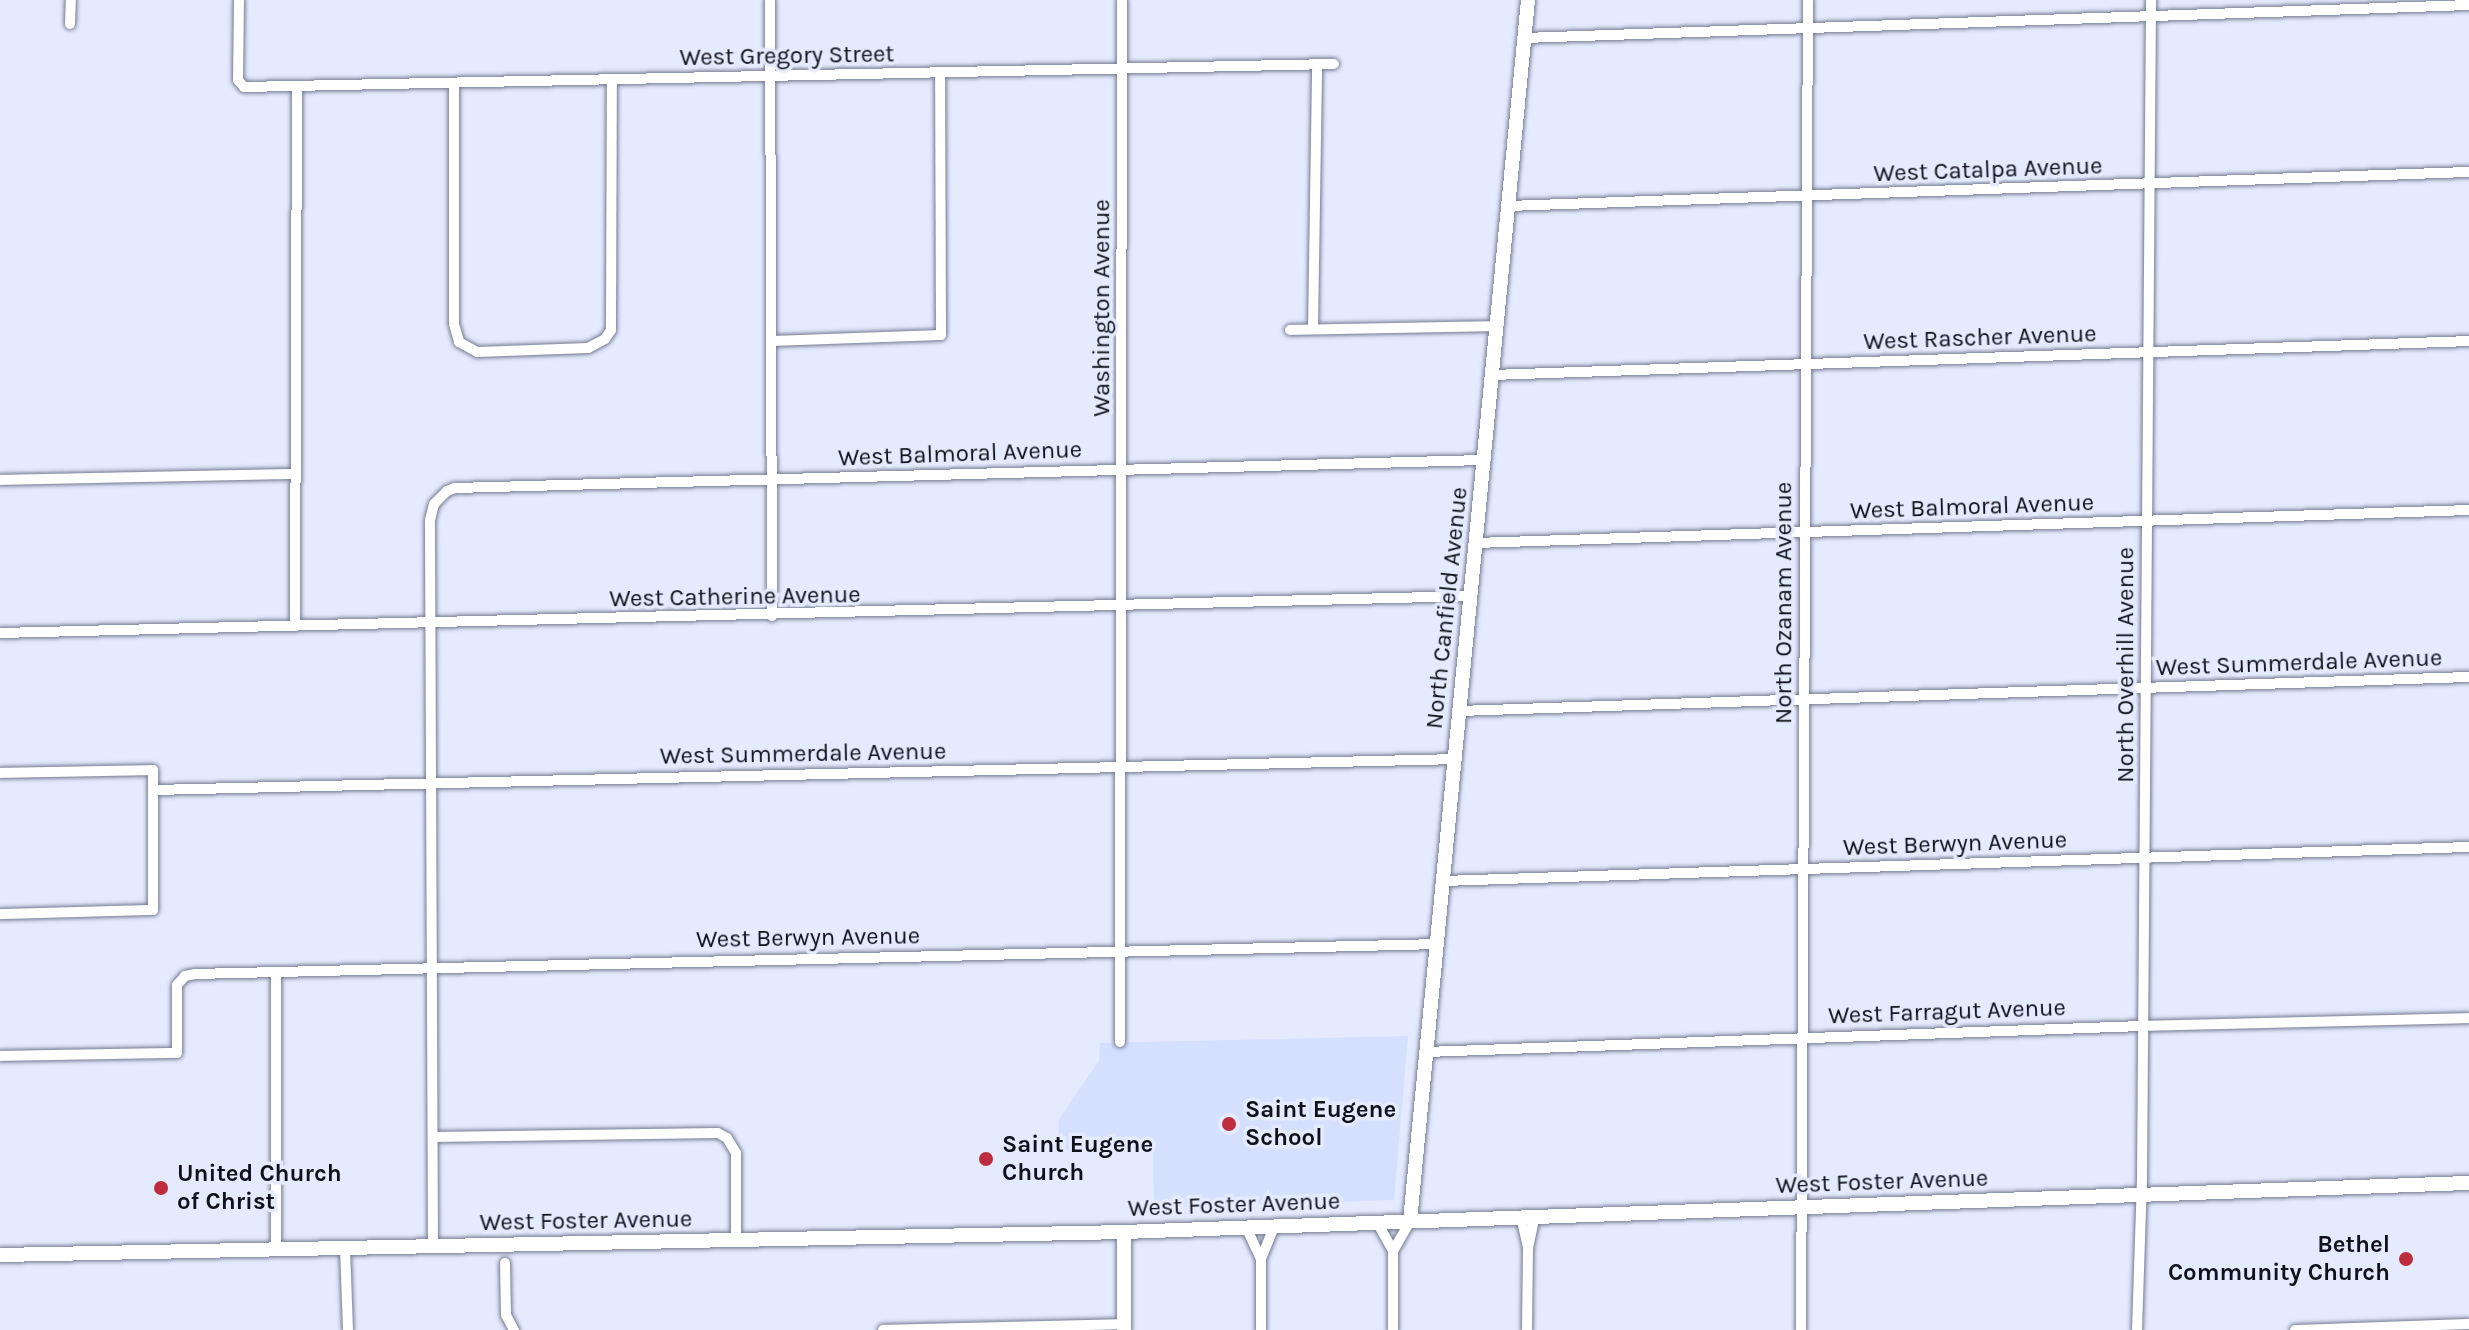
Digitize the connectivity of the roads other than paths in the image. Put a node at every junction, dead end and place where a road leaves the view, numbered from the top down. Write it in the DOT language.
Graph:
graph roads {
  1 [pos="71,0"];
  2 [pos="239,0"];
  3 [pos="1122,0"];
  4 [pos="1528,0"];
  5 [pos="1808,0"];
  6 [pos="2151,0"];
  7 [pos="770,4"];
  8 [pos="2469,5"];
  9 [pos="2151,15"];
  10 [pos="70,24"];
  11 [pos="1807,29"];
  12 [pos="1524,38"];
  13 [pos="1317,64"];
  14 [pos="1334,64"];
  15 [pos="1122,68"];
  16 [pos="940,72"];
  17 [pos="769,76"];
  18 [pos="612,79"];
  19 [pos="454,83"];
  20 [pos="297,86"];
  21 [pos="2469,172"];
  22 [pos="2149,184"];
  23 [pos="1806,197"];
  24 [pos="1508,206"];
  25 [pos="1496,326"];
  26 [pos="1313,329"];
  27 [pos="1290,330"];
  28 [pos="771,341"];
  29 [pos="2469,341"];
  30 [pos="2148,352"];
  31 [pos="1806,364"];
  32 [pos="1492,375"];
  33 [pos="1483,460"];
  34 [pos="1121,470"];
  35 [pos="296,474"];
  36 [pos="0,480"];
  37 [pos="772,480"];
  38 [pos="2469,510"];
  39 [pos="2147,521"];
  40 [pos="1805,532"];
  41 [pos="1475,543"];
  42 [pos="1470,596"];
  43 [pos="1121,608"];
  44 [pos="772,616"];
  45 [pos="431,624"];
  46 [pos="295,626"];
  47 [pos="0,633"];
  48 [pos="2469,677"];
  49 [pos="2146,688"];
  50 [pos="1804,700"];
  51 [pos="1459,711"];
  52 [pos="1454,759"];
  53 [pos="1121,767"];
  54 [pos="0,773"];
  55 [pos="432,783"];
  56 [pos="153,790"];
  57 [pos="2469,847"];
  58 [pos="2144,858"];
  59 [pos="1803,869"];
  60 [pos="1443,881"];
  61 [pos="0,914"];
  62 [pos="1437,944"];
  63 [pos="1120,951"];
  64 [pos="432,967"];
  65 [pos="276,972"];
  66 [pos="2469,1018"];
  67 [pos="2143,1026"];
  68 [pos="1802,1037"];
  69 [pos="1120,1042"];
  70 [pos="1426,1052"];
  71 [pos="0,1056"];
  72 [pos="433,1137"];
  73 [pos="2469,1183"];
  74 [pos="2140,1195"];
  75 [pos="1801,1207"];
  76 [pos="1528,1216"];
  77 [pos="1410,1221"];
  78 [pos="1377,1222"];
  79 [pos="1274,1226"];
  80 [pos="1246,1227"];
  81 [pos="1124,1232"];
  82 [pos="736,1240"];
  83 [pos="433,1246"];
  84 [pos="345,1248"];
  85 [pos="276,1250"];
  86 [pos="1393,1251"];
  87 [pos="0,1255"];
  88 [pos="1261,1259"];
  89 [pos="505,1263"];
  90 [pos="2469,1324"];
  91 [pos="1124,1327"];
  92 [pos="2396,1328"];
  93 [pos="348,1330"];
  94 [pos="514,1330"];
  95 [pos="883,1330"];
  96 [pos="1261,1330"];
  97 [pos="1393,1330"];
  98 [pos="1527,1330"];
  99 [pos="1801,1330"];
  100 [pos="2137,1330"];
  101 [pos="2295,1330"];
  1 -- 10 [label="street"];
  2 -- 20 [label="street, West Gregory Street"];
  3 -- 15 [label="street, Washington Avenue"];
  4 -- 12 [label="street, North Canfield Avenue"];
  5 -- 11 [label="street, North Ozanam Avenue"];
  6 -- 9 [label="street, North Overhill Avenue"];
  7 -- 17 [label="street"];
  8 -- 9 [label="street"];
  9 -- 11 [label="street"];
  9 -- 22 [label="street, North Overhill Avenue"];
  11 -- 12 [label="street"];
  11 -- 23 [label="street, North Ozanam Avenue"];
  12 -- 24 [label="street, North Canfield Avenue"];
  13 -- 14 [label="street, West Gregory Street"];
  13 -- 15 [label="street, West Gregory Street"];
  13 -- 26 [label="street"];
  15 -- 16 [label="street, West Gregory Street"];
  15 -- 34 [label="street, Washington Avenue"];
  16 -- 17 [label="street, West Gregory Street"];
  16 -- 28 [label="street"];
  17 -- 18 [label="street, West Gregory Street"];
  17 -- 28 [label="street"];
  18 -- 19 [label="street, West Gregory Street"];
  18 -- 19 [label="street"];
  19 -- 20 [label="street, West Gregory Street"];
  20 -- 35 [label="street"];
  21 -- 22 [label="street, West Catalpa Avenue"];
  22 -- 23 [label="street, West Catalpa Avenue"];
  22 -- 30 [label="street, North Overhill Avenue"];
  23 -- 24 [label="street, West Catalpa Avenue"];
  23 -- 31 [label="street, North Ozanam Avenue"];
  24 -- 25 [label="street, North Canfield Avenue"];
  25 -- 26 [label="street"];
  25 -- 32 [label="street, North Canfield Avenue"];
  26 -- 27 [label="street"];
  28 -- 37 [label="street"];
  29 -- 30 [label="street, West Rascher Avenue"];
  30 -- 31 [label="street, West Rascher Avenue"];
  30 -- 39 [label="street, North Overhill Avenue"];
  31 -- 32 [label="street, West Rascher Avenue"];
  31 -- 40 [label="street, North Ozanam Avenue"];
  32 -- 33 [label="street, North Canfield Avenue"];
  33 -- 34 [label="street, West Balmoral Avenue"];
  33 -- 41 [label="street, North Canfield Avenue"];
  34 -- 37 [label="street, West Balmoral Avenue"];
  34 -- 43 [label="street, Washington Avenue"];
  35 -- 36 [label="street"];
  35 -- 46 [label="street"];
  37 -- 44 [label="street"];
  37 -- 45 [label="street, West Balmoral Avenue"];
  38 -- 39 [label="street, West Balmoral Avenue"];
  39 -- 40 [label="street, West Balmoral Avenue"];
  39 -- 49 [label="street, North Overhill Avenue"];
  40 -- 41 [label="street, West Balmoral Avenue"];
  40 -- 50 [label="street, North Ozanam Avenue"];
  41 -- 42 [label="street, North Canfield Avenue"];
  42 -- 43 [label="street, West Catherine Avenue"];
  42 -- 51 [label="street, North Canfield Avenue"];
  43 -- 44 [label="street, West Catherine Avenue"];
  43 -- 53 [label="street, Washington Avenue"];
  44 -- 45 [label="street, West Catherine Avenue"];
  45 -- 46 [label="street, West Catherine Avenue"];
  45 -- 55 [label="street"];
  46 -- 47 [label="street, West Catherine Avenue"];
  48 -- 49 [label="street, West Summerdale Avenue"];
  49 -- 50 [label="street, West Summerdale Avenue"];
  49 -- 58 [label="street, North Overhill Avenue"];
  50 -- 51 [label="street, West Summerdale Avenue"];
  50 -- 59 [label="street, North Ozanam Avenue"];
  51 -- 52 [label="street, North Canfield Avenue"];
  52 -- 53 [label="street, West Summerdale Avenue"];
  52 -- 60 [label="street, North Canfield Avenue"];
  53 -- 55 [label="street, West Summerdale Avenue"];
  53 -- 63 [label="street, Washington Avenue"];
  54 -- 56 [label="street"];
  55 -- 56 [label="street, West Summerdale Avenue"];
  55 -- 64 [label="street"];
  56 -- 61 [label="street"];
  57 -- 58 [label="street, West Berwyn Avenue"];
  58 -- 59 [label="street, West Berwyn Avenue"];
  58 -- 67 [label="street, North Overhill Avenue"];
  59 -- 60 [label="street, West Berwyn Avenue"];
  59 -- 68 [label="street, North Ozanam Avenue"];
  60 -- 62 [label="street, North Canfield Avenue"];
  62 -- 63 [label="street, West Berwyn Avenue"];
  62 -- 70 [label="street, North Canfield Avenue"];
  63 -- 64 [label="street, West Berwyn Avenue"];
  63 -- 69 [label="street, Washington Avenue"];
  64 -- 65 [label="street, West Berwyn Avenue"];
  64 -- 72 [label="street"];
  65 -- 71 [label="street, West Berwyn Avenue"];
  65 -- 85 [label="street"];
  66 -- 67 [label="street, West Farragut Avenue"];
  67 -- 68 [label="street, West Farragut Avenue"];
  67 -- 74 [label="street, North Overhill Avenue"];
  68 -- 70 [label="street, West Farragut Avenue"];
  68 -- 75 [label="street, North Ozanam Avenue"];
  70 -- 77 [label="street, North Canfield Avenue"];
  72 -- 82 [label="street"];
  72 -- 83 [label="street"];
  73 -- 74 [label="street, West Foster Avenue"];
  74 -- 75 [label="street, West Foster Avenue"];
  74 -- 100 [label="street, North Overhill Avenue"];
  75 -- 76 [label="street, West Foster Avenue"];
  75 -- 99 [label="street, North Ozanam Avenue"];
  76 -- 77 [label="street, West Foster Avenue"];
  76 -- 98 [label="street"];
  77 -- 78 [label="street, West Foster Avenue"];
  77 -- 86 [label="street"];
  78 -- 79 [label="street, West Foster Avenue"];
  78 -- 86 [label="street"];
  79 -- 80 [label="street, West Foster Avenue"];
  79 -- 88 [label="street"];
  80 -- 81 [label="street, West Foster Avenue"];
  80 -- 88 [label="street"];
  81 -- 82 [label="street, West Foster Avenue"];
  81 -- 91 [label="street"];
  82 -- 83 [label="street, West Foster Avenue"];
  83 -- 84 [label="street, West Foster Avenue"];
  84 -- 85 [label="street, West Foster Avenue"];
  84 -- 93 [label="street"];
  85 -- 87 [label="street, West Foster Avenue"];
  86 -- 97 [label="street"];
  88 -- 96 [label="street"];
  89 -- 94 [label="street"];
  90 -- 92 [label="street"];
  91 -- 95 [label="street"];
  92 -- 101 [label="street"];
}
